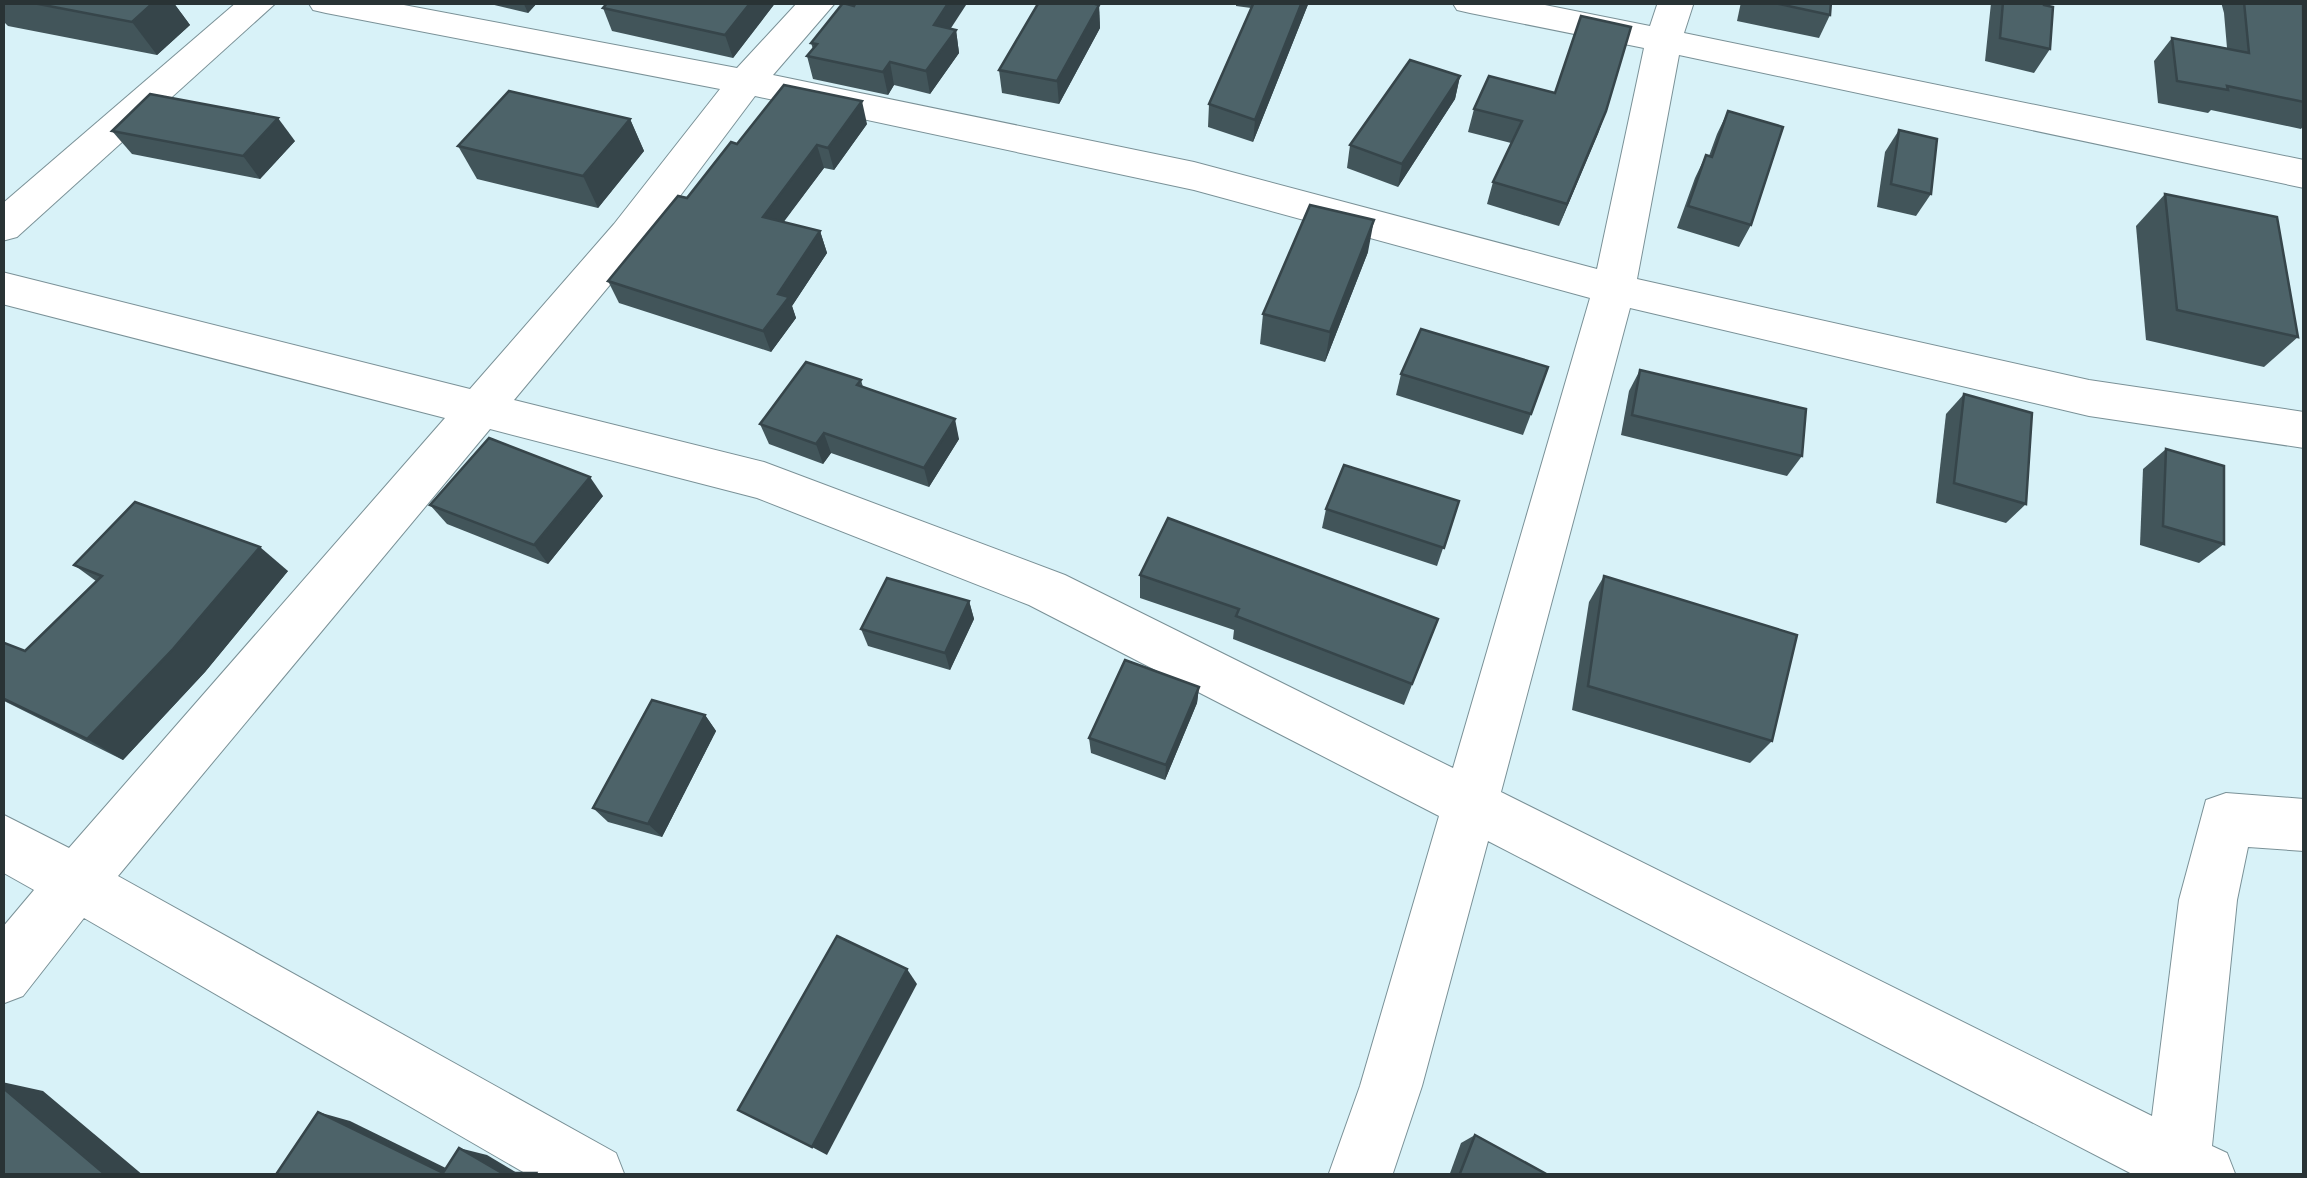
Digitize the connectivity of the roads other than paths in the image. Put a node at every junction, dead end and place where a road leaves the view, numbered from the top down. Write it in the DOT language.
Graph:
graph roads {
  1 [pos="259,2"];
  2 [pos="326,2"];
  3 [pos="818,2"];
  4 [pos="1470,2"];
  5 [pos="1670,21"];
  6 [pos="746,82"];
  7 [pos="2304,174"];
  8 [pos="2,227"];
  9 [pos="2,288"];
  10 [pos="1614,289"];
  11 [pos="480,410"];
  12 [pos="2304,430"];
  13 [pos="1468,800"];
  14 [pos="2304,825"];
  15 [pos="2,841"];
  16 [pos="74,885"];
  17 [pos="2,974"];
  18 [pos="2191,1170"];
  19 [pos="593,1176"];
  20 [pos="1360,1176"];
  1 -- 8 [label="street"];
  2 -- 6 [label="street"];
  3 -- 6 [label="street"];
  4 -- 5 [label="street"];
  5 -- 7 [label="street"];
  5 -- 10 [label="street"];
  6 -- 10 [label="street"];
  6 -- 11 [label="street"];
  9 -- 11 [label="street"];
  10 -- 12 [label="street"];
  10 -- 13 [label="street"];
  11 -- 13 [label="street"];
  11 -- 16 [label="street"];
  13 -- 18 [label="street"];
  13 -- 20 [label="street"];
  14 -- 18 [label="street"];
  15 -- 16 [label="street"];
  16 -- 17 [label="street"];
  16 -- 19 [label="street"];
}
